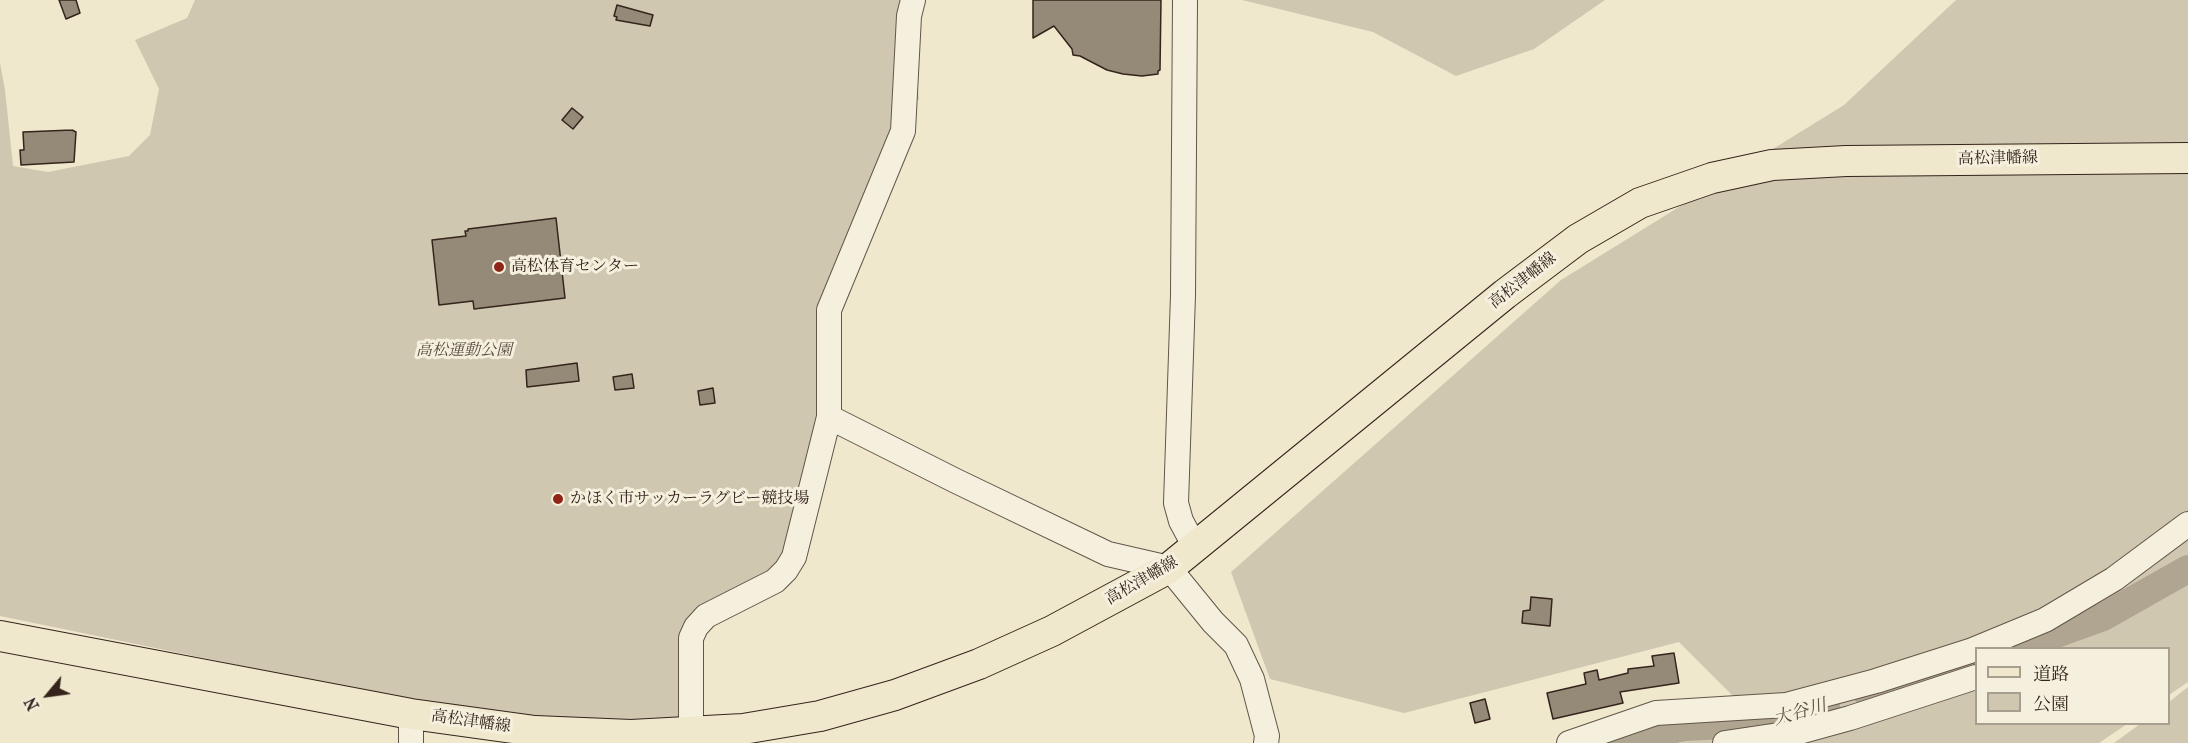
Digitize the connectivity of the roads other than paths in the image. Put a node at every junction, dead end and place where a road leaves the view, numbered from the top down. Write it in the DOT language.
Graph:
graph roads {
  1 [pos="913,0"];
  2 [pos="1185,0"];
  3 [pos="2188,158"];
  4 [pos="829,417"];
  5 [pos="2188,524"];
  6 [pos="1195,547"];
  7 [pos="1169,568"];
  8 [pos="0,636"];
  9 [pos="1980,647"];
  10 [pos="1975,649"];
  11 [pos="1975,678"];
  12 [pos="411,728"];
  13 [pos="691,732"];
  14 [pos="1266,743"];
  15 [pos="1569,743"];
  16 [pos="1725,743"];
  1 -- 4 [label="street"];
  2 -- 6 [label="street"];
  3 -- 6 [label="main road, 高松津幡線"];
  4 -- 7 [label="street"];
  4 -- 13 [label="street"];
  5 -- 9 [label="street"];
  6 -- 7 [label="main road, 高松津幡線"];
  7 -- 13 [label="main road, 高松津幡線"];
  7 -- 14 [label="street"];
  8 -- 12 [label="main road, 高松津幡線"];
  10 -- 15 [label="street"];
  11 -- 16 [label="street"];
  12 -- 13 [label="main road, 高松津幡線"];
}
